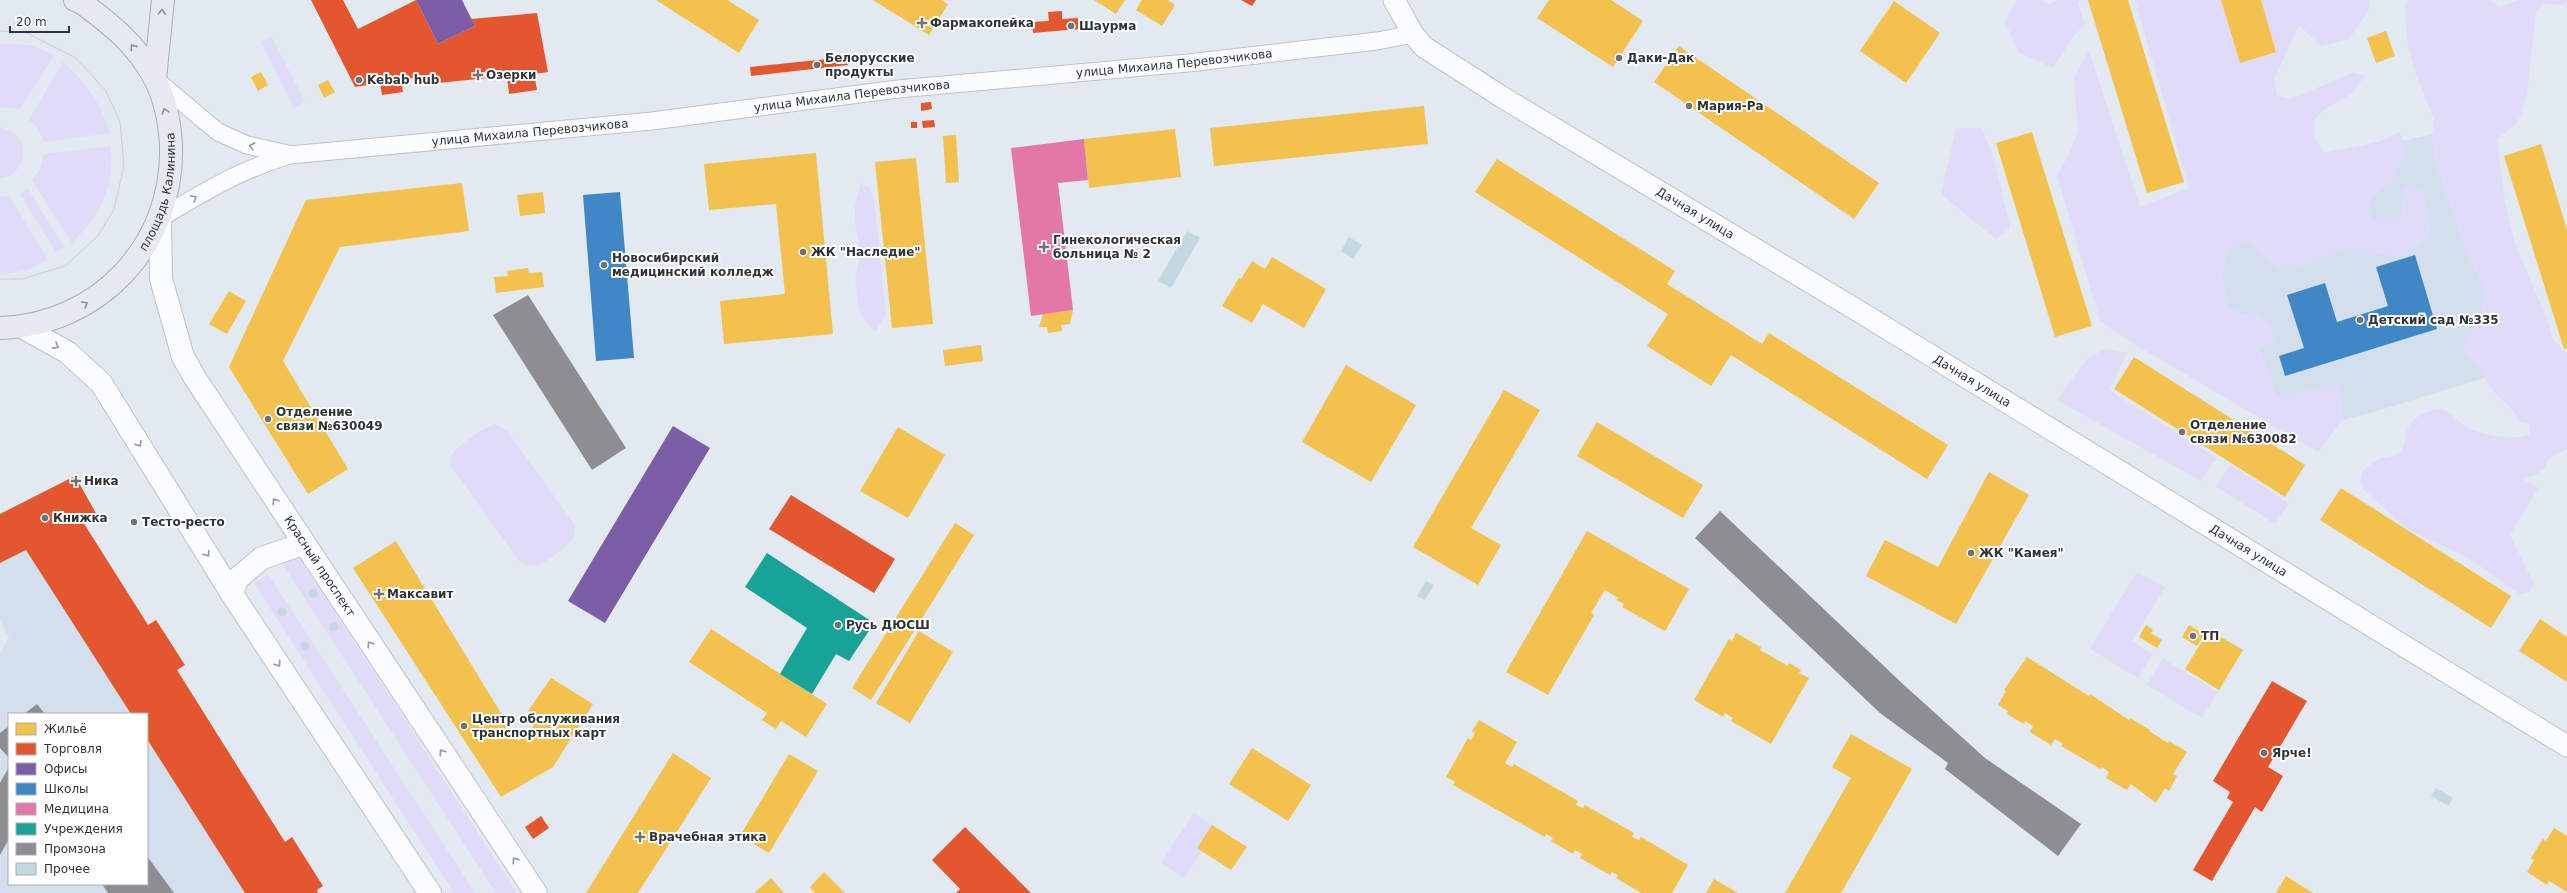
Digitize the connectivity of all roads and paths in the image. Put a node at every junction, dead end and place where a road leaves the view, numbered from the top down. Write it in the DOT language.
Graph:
graph roads {
  1 [pos="75,0"];
  2 [pos="163,0"];
  3 [pos="1394,0"];
  4 [pos="1413,34"];
  5 [pos="155,79"];
  6 [pos="290,155"];
  7 [pos="160,218"];
  8 [pos="22,327"];
  9 [pos="0,328"];
  10 [pos="303,544"];
  11 [pos="232,594"];
  12 [pos="2567,746"];
  13 [pos="430,893"];
  14 [pos="536,893"];
  5 -- 1 [label="main road, площадь Калинина, one-way"];
  5 -- 2 [label="main road, one-way"];
  3 -- 4 [label="street, Дачная улица"];
  4 -- 6 [label="street, улица Михаила Перевозчикова"];
  4 -- 12 [label="street, Дачная улица"];
  6 -- 5 [label="street, one-way"];
  7 -- 5 [label="main road, площадь Калинина, one-way"];
  7 -- 6 [label="street, one-way"];
  8 -- 7 [label="main road, площадь Калинина, one-way"];
  10 -- 7 [label="main road, Красный проспект, one-way"];
  8 -- 9 [label="main road, площадь Калинина"];
  8 -- 11 [label="main road, one-way"];
  10 -- 11 [label="main road"];
  14 -- 10 [label="main road, Красный проспект, one-way"];
  11 -- 13 [label="main road, one-way"];
}
